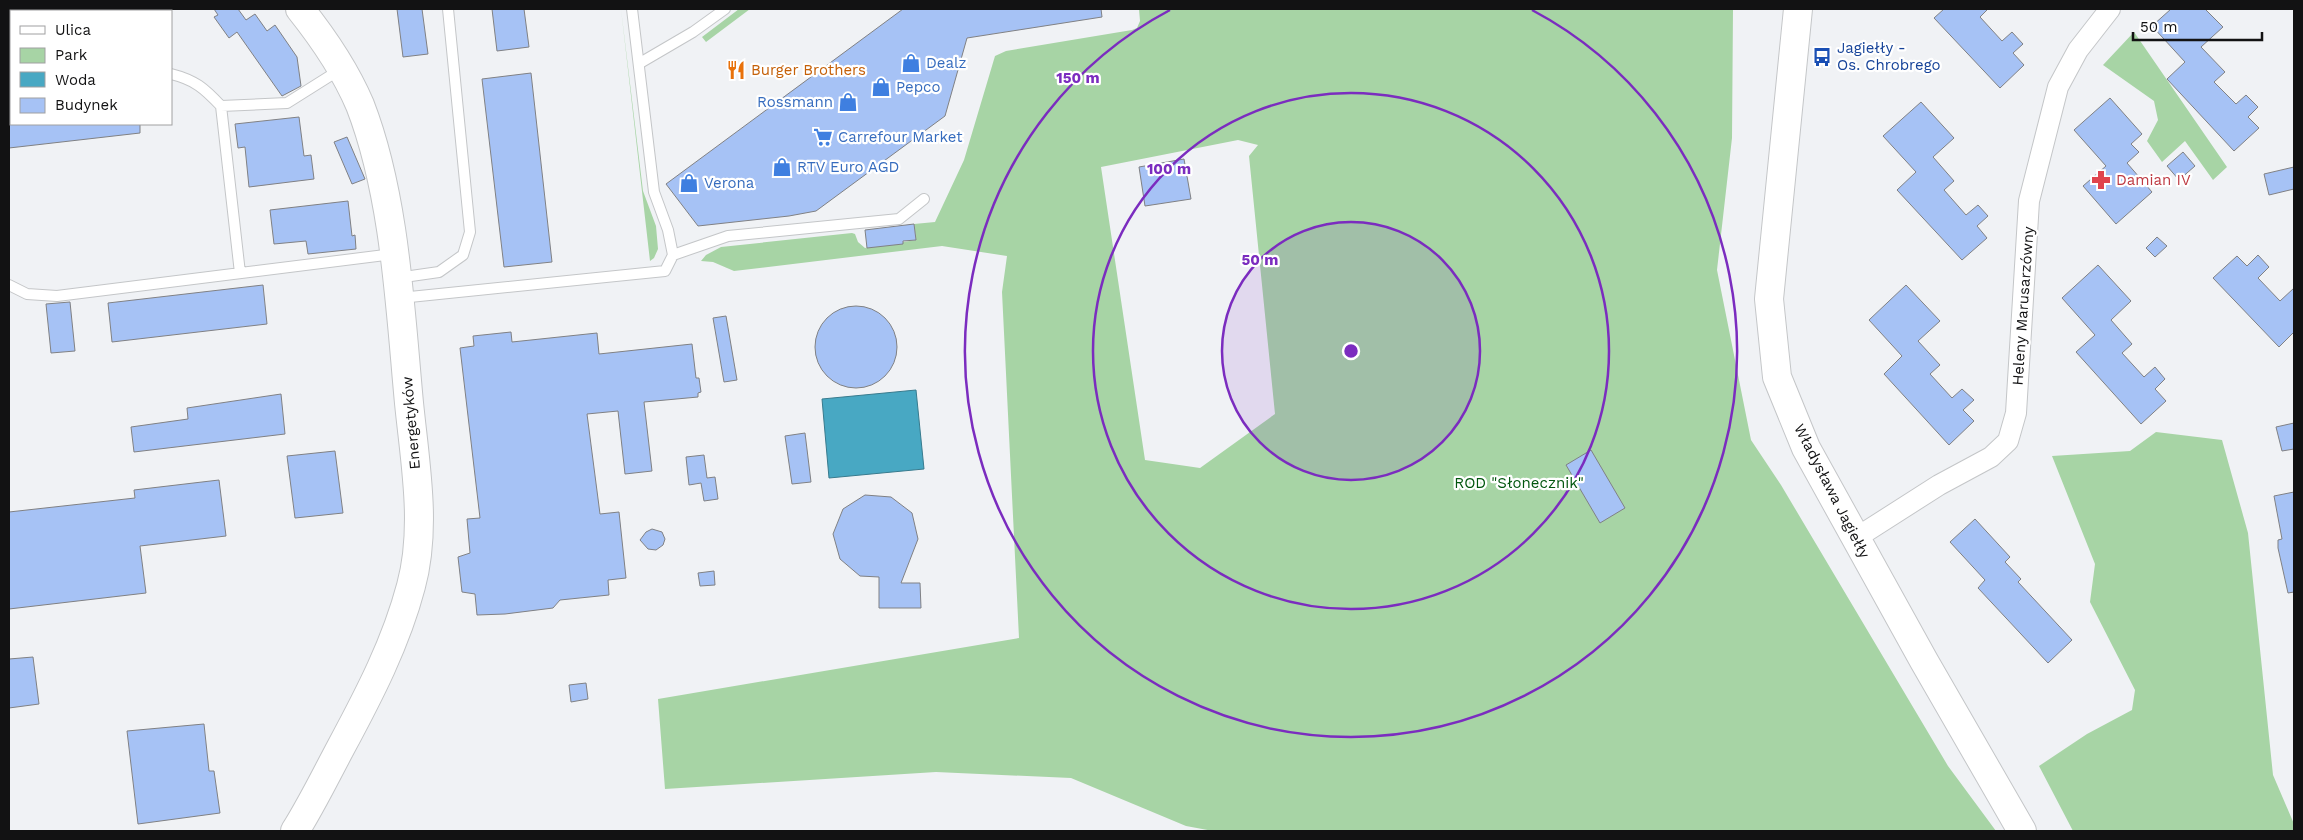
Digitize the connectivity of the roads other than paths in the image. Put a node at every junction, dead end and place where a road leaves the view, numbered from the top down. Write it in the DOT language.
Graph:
graph roads {
  1 [pos="300,9"];
  2 [pos="448,9"];
  3 [pos="632,9"];
  4 [pos="725,9"];
  5 [pos="2110,9"];
  6 [pos="1796,15"];
  7 [pos="640,63"];
  8 [pos="342,68"];
  9 [pos="172,74"];
  10 [pos="221,106"];
  11 [pos="924,199"];
  12 [pos="673,255"];
  13 [pos="240,273"];
  14 [pos="396,277"];
  15 [pos="9,285"];
  16 [pos="1856,538"];
  17 [pos="295,831"];
  18 [pos="2022,831"];
  1 -- 8 [label="street, Energetyków"];
  2 -- 14 [label="lane"];
  3 -- 7 [label="lane"];
  4 -- 7 [label="lane"];
  5 -- 16 [label="street, Heleny Marusarzówny"];
  6 -- 16 [label="street, Władysława Jagiełły"];
  7 -- 12 [label="lane"];
  8 -- 10 [label="lane"];
  8 -- 14 [label="street, Energetyków"];
  9 -- 10 [label="lane"];
  10 -- 13 [label="lane"];
  11 -- 12 [label="lane"];
  12 -- 14 [label="lane"];
  13 -- 14 [label="lane"];
  13 -- 15 [label="lane"];
  14 -- 17 [label="street, Energetyków"];
  16 -- 18 [label="street, Władysława Jagiełły"];
}
